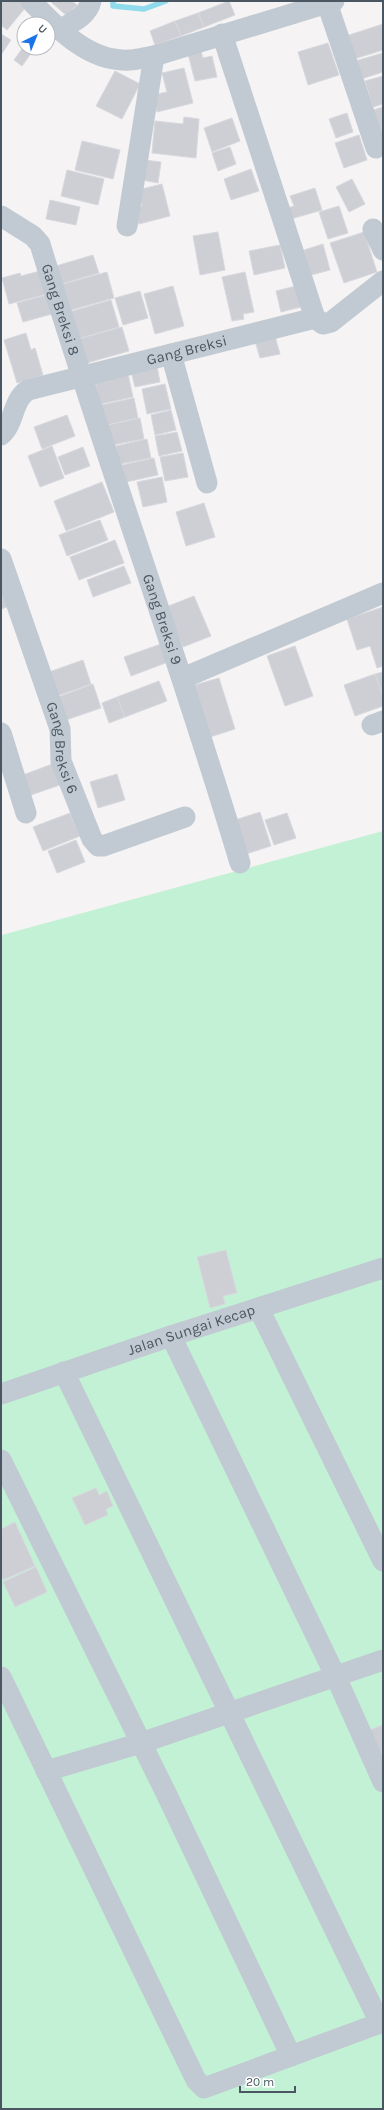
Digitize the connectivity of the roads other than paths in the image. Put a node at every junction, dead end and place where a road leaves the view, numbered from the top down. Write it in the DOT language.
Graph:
graph roads {
  1 [pos="31,1"];
  2 [pos="91,1"];
  3 [pos="330,2"];
  4 [pos="59,30"];
  5 [pos="222,34"];
  6 [pos="154,56"];
  7 [pos="376,148"];
  8 [pos="1,216"];
  9 [pos="127,226"];
  10 [pos="373,229"];
  11 [pos="383,250"];
  12 [pos="383,281"];
  13 [pos="315,318"];
  14 [pos="171,354"];
  15 [pos="80,376"];
  16 [pos="1,435"];
  17 [pos="207,483"];
  18 [pos="1,559"];
  19 [pos="383,593"];
  20 [pos="183,678"];
  21 [pos="1,733"];
  22 [pos="26,814"];
  23 [pos="185,818"];
  24 [pos="240,863"];
  25 [pos="383,1268"];
  26 [pos="259,1309"];
  27 [pos="171,1336"];
  28 [pos="64,1372"];
  29 [pos="1,1394"];
  30 [pos="1,1460"];
  31 [pos="383,1561"];
  32 [pos="383,1660"];
  33 [pos="1,1677"];
  34 [pos="336,1677"];
  35 [pos="229,1713"];
  36 [pos="141,1743"];
  37 [pos="46,1771"];
  38 [pos="383,1782"];
  39 [pos="382,2022"];
  40 [pos="291,2056"];
  1 -- 4 [label="street"];
  2 -- 4 [label="street"];
  3 -- 5 [label="street"];
  3 -- 7 [label="street"];
  4 -- 6 [label="street"];
  5 -- 6 [label="street"];
  5 -- 13 [label="street"];
  6 -- 9 [label="street"];
  8 -- 15 [label="street, Gang Breksi 8"];
  10 -- 11 [label="street"];
  12 -- 13 [label="street, Gang Breksi"];
  13 -- 14 [label="street, Gang Breksi"];
  14 -- 15 [label="street, Gang Breksi"];
  14 -- 17 [label="street"];
  15 -- 16 [label="street, Gang Breksi"];
  15 -- 20 [label="street, Gang Breksi 9"];
  18 -- 23 [label="street, Gang Breksi 6"];
  19 -- 20 [label="street"];
  20 -- 24 [label="street, Gang Breksi 9"];
  21 -- 22 [label="street"];
  25 -- 26 [label="street, Jalan Sungai Kecap"];
  26 -- 27 [label="street, Jalan Sungai Kecap"];
  26 -- 31 [label="street"];
  27 -- 28 [label="street, Jalan Sungai Kecap"];
  27 -- 34 [label="street"];
  28 -- 29 [label="street, Jalan Sungai Kecap"];
  28 -- 35 [label="street"];
  30 -- 36 [label="street"];
  32 -- 34 [label="street"];
  33 -- 37 [label="street"];
  34 -- 35 [label="street"];
  34 -- 38 [label="street"];
  35 -- 36 [label="street"];
  35 -- 39 [label="street"];
  36 -- 37 [label="street"];
  36 -- 40 [label="street"];
  37 -- 40 [label="street"];
  39 -- 40 [label="street"];
}
